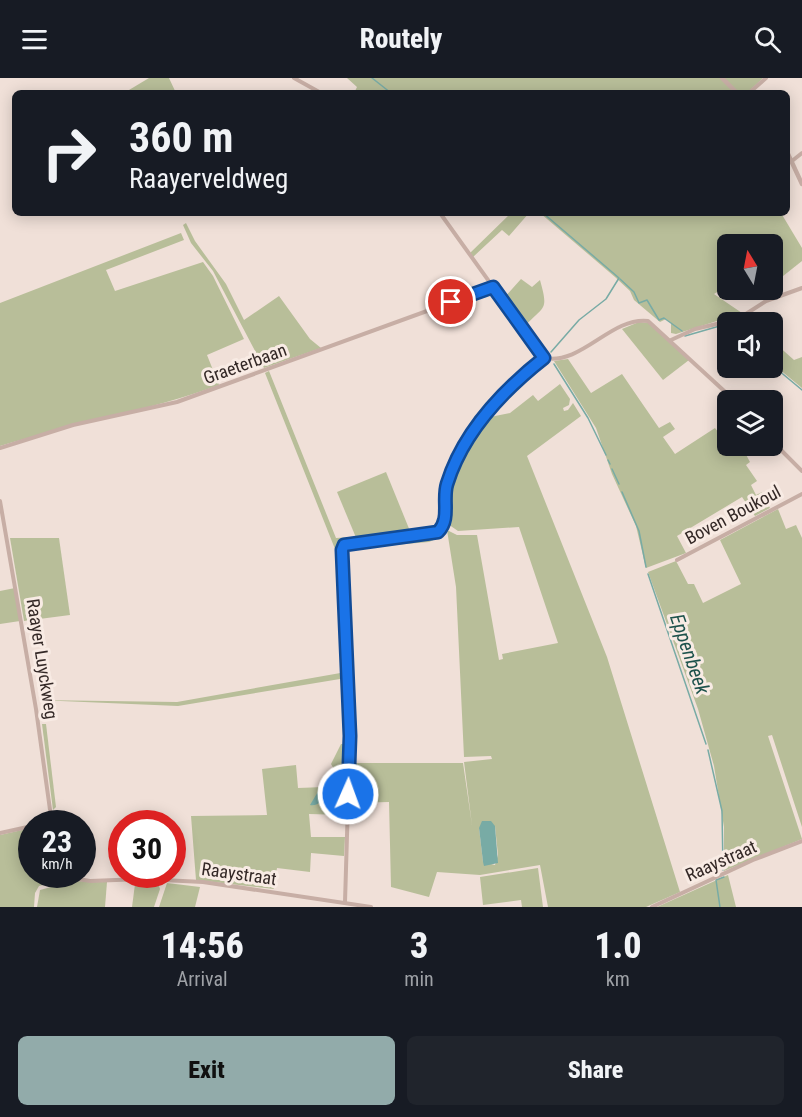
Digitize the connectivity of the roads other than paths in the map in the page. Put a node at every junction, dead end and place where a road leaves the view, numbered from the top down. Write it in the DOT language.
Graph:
graph roads {
  1 [pos="294,78"];
  2 [pos="722,78"];
  3 [pos="766,78"];
  4 [pos="316,90"];
  5 [pos="734,90"];
  6 [pos="752,90"];
  7 [pos="802,153"];
  8 [pos="790,158"];
  9 [pos="792,161"];
  10 [pos="802,184"];
  11 [pos="442,216"];
  12 [pos="493,287"];
  13 [pos="802,288"];
  14 [pos="671,339"];
  15 [pos="546,359"];
  16 [pos="724,390"];
  17 [pos="0,448"];
  18 [pos="783,452"];
  19 [pos="802,471"];
  20 [pos="802,494"];
  21 [pos="0,501"];
  22 [pos="677,560"];
  23 [pos="50,810"];
  24 [pos="18,829"];
  25 [pos="0,833"];
  26 [pos="802,842"];
  27 [pos="96,881"];
  28 [pos="345,902"];
  29 [pos="371,907"];
  30 [pos="652,907"];
  1 -- 4 [label="street"];
  2 -- 5 [label="street"];
  3 -- 6 [label="street"];
  7 -- 9 [label="street"];
  8 -- 9 [label="street"];
  9 -- 10 [label="street"];
  11 -- 12 [label="street"];
  12 -- 15 [label="street"];
  12 -- 17 [label="street, Graeterbaan"];
  13 -- 14 [label="street"];
  14 -- 15 [label="street"];
  14 -- 16 [label="street"];
  15 -- 28 [label="street"];
  18 -- 19 [label="street, Boven Boukoul"];
  20 -- 22 [label="street, Boven Boukoul"];
  21 -- 23 [label="street, Raayer Luyckweg"];
  24 -- 25 [label="street"];
  26 -- 30 [label="street, Raaystraat"];
  27 -- 28 [label="street, Raaystraat"];
  28 -- 29 [label="street, Raaystraat"];
}
